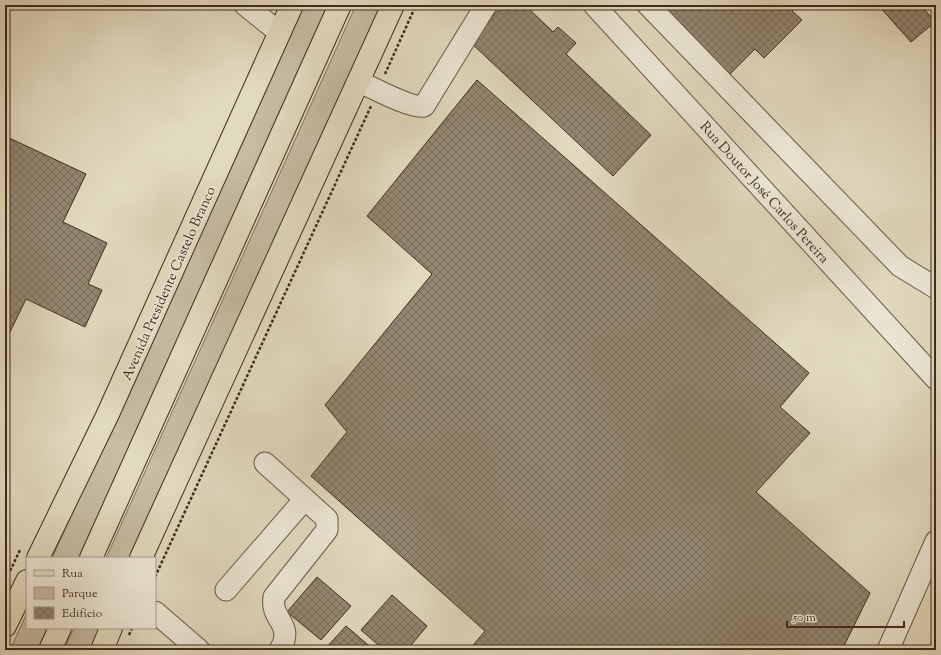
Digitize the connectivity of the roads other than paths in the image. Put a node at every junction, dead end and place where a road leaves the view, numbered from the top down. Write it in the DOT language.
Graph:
graph roads {
  1 [pos="245,5"];
  2 [pos="292,5"];
  3 [pos="340,5"];
  4 [pos="393,5"];
  5 [pos="486,5"];
  6 [pos="594,5"];
  7 [pos="648,5"];
  8 [pos="280,34"];
  9 [pos="358,81"];
  10 [pos="936,288"];
  11 [pos="936,379"];
  12 [pos="265,463"];
  13 [pos="304,500"];
  14 [pos="936,541"];
  15 [pos="38,557"];
  16 [pos="91,557"];
  17 [pos="141,557"];
  18 [pos="26,583"];
  19 [pos="226,590"];
  20 [pos="156,613"];
  21 [pos="5,626"];
  22 [pos="111,629"];
  23 [pos="102,650"];
  24 [pos="199,650"];
  25 [pos="280,650"];
  26 [pos="888,650"];
  1 -- 8 [label="street"];
  2 -- 8 [label="main road, Avenida Presidente Castelo Branco"];
  3 -- 16 [label="main road"];
  4 -- 9 [label="main road"];
  5 -- 9 [label="street"];
  6 -- 11 [label="street, Rua Doutor José Carlos Pereira"];
  7 -- 10 [label="street"];
  8 -- 15 [label="main road, Avenida Presidente Castelo Branco"];
  9 -- 17 [label="main road"];
  12 -- 13 [label="street"];
  13 -- 19 [label="street"];
  13 -- 25 [label="street"];
  14 -- 26 [label="street"];
  18 -- 21 [label="main road"];
  20 -- 24 [label="street"];
  22 -- 23 [label="main road"];
}
